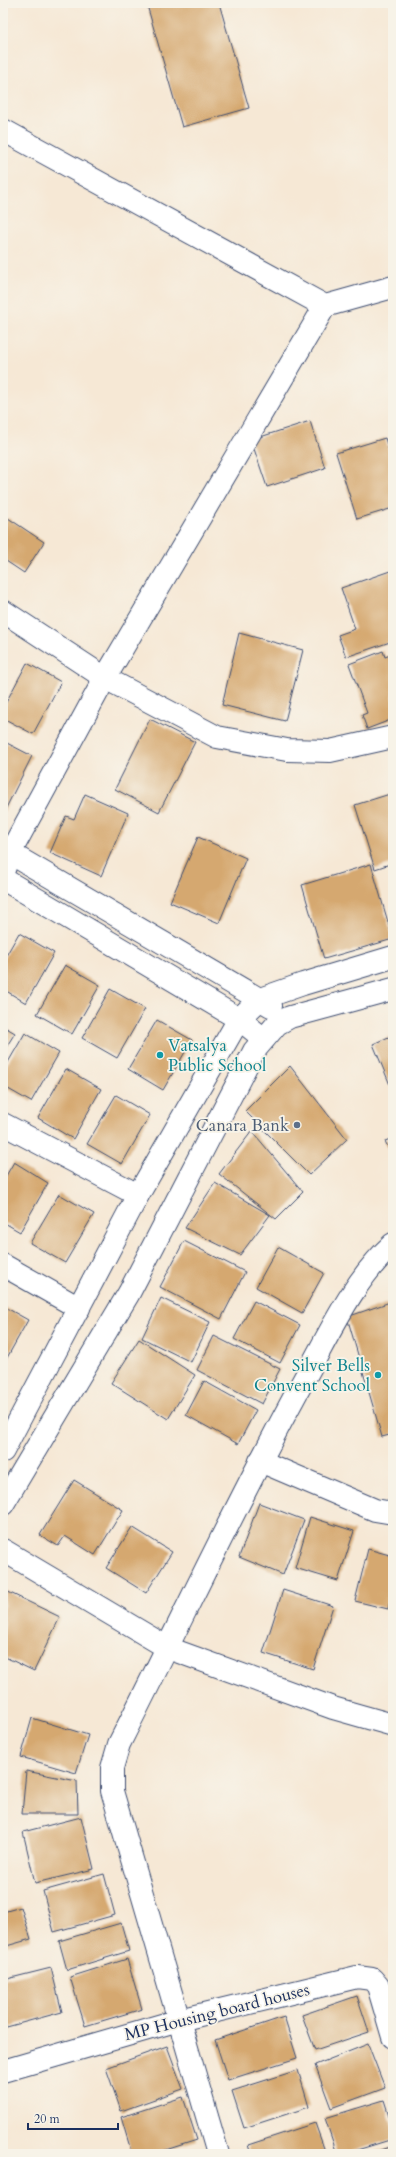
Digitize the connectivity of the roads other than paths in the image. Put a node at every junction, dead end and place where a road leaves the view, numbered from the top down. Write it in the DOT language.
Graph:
graph roads {
  1 [pos="3,130"];
  2 [pos="393,287"];
  3 [pos="325,306"];
  4 [pos="3,611"];
  5 [pos="105,678"];
  6 [pos="393,737"];
  7 [pos="5,858"];
  8 [pos="3,879"];
  9 [pos="393,958"];
  10 [pos="393,989"];
  11 [pos="260,1000"];
  12 [pos="290,1017"];
  13 [pos="239,1019"];
  14 [pos="264,1039"];
  15 [pos="3,1124"];
  16 [pos="138,1195"];
  17 [pos="393,1244"];
  18 [pos="3,1265"];
  19 [pos="80,1308"];
  20 [pos="3,1451"];
  21 [pos="260,1461"];
  22 [pos="3,1504"];
  23 [pos="393,1513"];
  24 [pos="3,1550"];
  25 [pos="168,1648"];
  26 [pos="393,1725"];
  27 [pos="179,2020"];
  28 [pos="393,2037"];
  29 [pos="3,2071"];
  30 [pos="218,2154"];
  1 -- 3 [label="street"];
  2 -- 3 [label="street"];
  3 -- 5 [label="street"];
  4 -- 5 [label="street"];
  5 -- 6 [label="street"];
  5 -- 7 [label="street"];
  7 -- 11 [label="street"];
  8 -- 13 [label="street"];
  9 -- 11 [label="street"];
  10 -- 12 [label="street"];
  11 -- 12 [label="street"];
  11 -- 13 [label="street"];
  12 -- 14 [label="street"];
  13 -- 14 [label="street"];
  13 -- 16 [label="street"];
  14 -- 22 [label="street"];
  15 -- 16 [label="street"];
  16 -- 19 [label="street"];
  17 -- 21 [label="street"];
  18 -- 19 [label="street"];
  19 -- 20 [label="street"];
  21 -- 23 [label="street"];
  21 -- 25 [label="street"];
  24 -- 25 [label="street"];
  25 -- 26 [label="street"];
  25 -- 27 [label="street"];
  27 -- 28 [label="street, MP Housing board houses"];
  27 -- 29 [label="street, MP Housing board houses"];
  27 -- 30 [label="street"];
}
